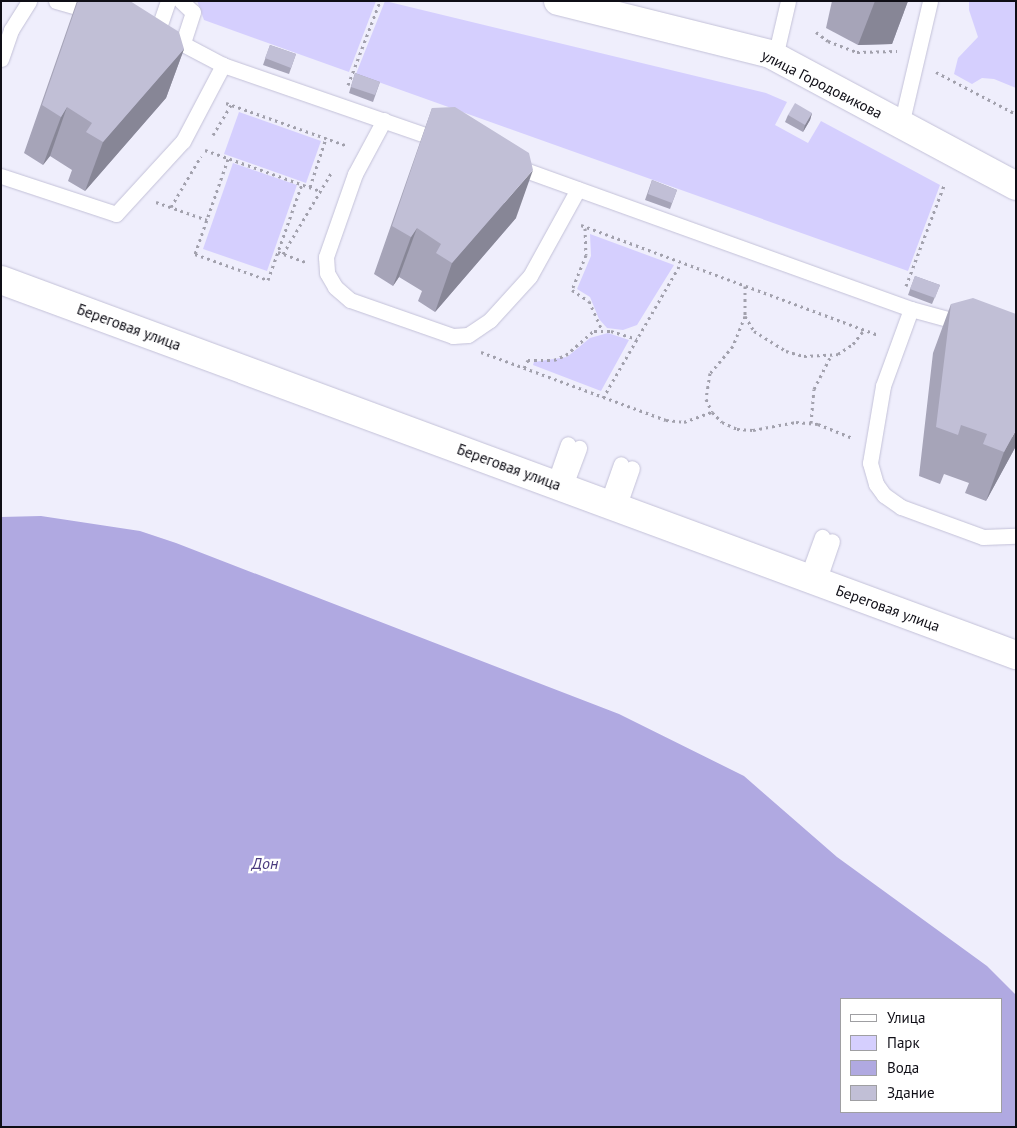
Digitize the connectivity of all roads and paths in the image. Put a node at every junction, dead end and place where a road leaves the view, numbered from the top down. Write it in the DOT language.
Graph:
graph roads {
  1 [pos="30,1"];
  2 [pos="56,1"];
  3 [pos="168,1"];
  4 [pos="181,1"];
  5 [pos="380,1"];
  6 [pos="558,1"];
  7 [pos="788,1"];
  8 [pos="930,1"];
  9 [pos="110,9"];
  10 [pos="623,9"];
  11 [pos="142,26"];
  12 [pos="158,30"];
  13 [pos="183,43"];
  14 [pos="775,57"];
  15 [pos="1,59"];
  16 [pos="223,65"];
  17 [pos="352,75"];
  18 [pos="207,96"];
  19 [pos="384,120"];
  20 [pos="901,125"];
  21 [pos="326,138"];
  22 [pos="347,146"];
  23 [pos="458,146"];
  24 [pos="204,150"];
  25 [pos="365,152"];
  26 [pos="342,153"];
  27 [pos="228,158"];
  28 [pos="495,160"];
  29 [pos="333,168"];
  30 [pos="1,176"];
  31 [pos="302,184"];
  32 [pos="945,184"];
  33 [pos="1016,186"];
  34 [pos="310,187"];
  35 [pos="578,189"];
  36 [pos="320,191"];
  37 [pos="136,194"];
  38 [pos="562,218"];
  39 [pos="207,220"];
  40 [pos="585,227"];
  41 [pos="283,254"];
  42 [pos="681,263"];
  43 [pos="911,273"];
  44 [pos="1,280"];
  45 [pos="744,286"];
  46 [pos="911,309"];
  47 [pos="745,316"];
  48 [pos="978,328"];
  49 [pos="602,330"];
  50 [pos="864,330"];
  51 [pos="461,337"];
  52 [pos="638,338"];
  53 [pos="899,343"];
  54 [pos="832,355"];
  55 [pos="524,368"];
  56 [pos="603,398"];
  57 [pos="712,412"];
  58 [pos="811,423"];
  59 [pos="574,446"];
  60 [pos="873,450"];
  61 [pos="627,466"];
  62 [pos="559,486"];
  63 [pos="612,506"];
  64 [pos="1016,536"];
  65 [pos="827,539"];
  66 [pos="812,580"];
  67 [pos="1014,649"];
  1 -- 15 [label="lane"];
  2 -- 9 [label="lane"];
  3 -- 12 [label="lane"];
  4 -- 13 [label="lane"];
  5 -- 17 [label="path"];
  6 -- 10 [label="street, улица Городовикова"];
  7 -- 14 [label="lane"];
  8 -- 20 [label="lane"];
  10 -- 14 [label="street, улица Городовикова"];
  11 -- 12 [label="lane"];
  12 -- 13 [label="lane"];
  13 -- 16 [label="lane"];
  14 -- 20 [label="street, улица Городовикова"];
  16 -- 18 [label="lane"];
  16 -- 19 [label="lane"];
  18 -- 21 [label="path"];
  18 -- 37 [label="lane"];
  19 -- 23 [label="lane"];
  19 -- 25 [label="lane"];
  20 -- 33 [label="street, улица Городовикова"];
  21 -- 22 [label="path"];
  21 -- 34 [label="path"];
  22 -- 25 [label="path"];
  22 -- 26 [label="path"];
  24 -- 27 [label="path"];
  25 -- 51 [label="lane"];
  27 -- 31 [label="path"];
  27 -- 39 [label="path"];
  28 -- 35 [label="lane"];
  29 -- 36 [label="path"];
  30 -- 37 [label="lane"];
  31 -- 34 [label="path"];
  31 -- 39 [label="path"];
  32 -- 43 [label="path"];
  34 -- 36 [label="path"];
  35 -- 38 [label="lane"];
  35 -- 46 [label="lane"];
  36 -- 41 [label="path"];
  37 -- 39 [label="path"];
  38 -- 40 [label="path"];
  38 -- 51 [label="lane"];
  40 -- 42 [label="path"];
  40 -- 49 [label="path"];
  42 -- 45 [label="path"];
  42 -- 52 [label="path"];
  44 -- 62 [label="street, Береговая улица"];
  45 -- 47 [label="path"];
  45 -- 50 [label="path"];
  46 -- 48 [label="lane"];
  46 -- 53 [label="lane"];
  47 -- 54 [label="path"];
  47 -- 57 [label="path"];
  49 -- 52 [label="path"];
  49 -- 55 [label="path"];
  50 -- 53 [label="path"];
  50 -- 54 [label="path"];
  51 -- 55 [label="path"];
  52 -- 56 [label="path"];
  53 -- 60 [label="lane"];
  54 -- 58 [label="path"];
  55 -- 56 [label="path"];
  56 -- 57 [label="path"];
  57 -- 58 [label="path"];
  58 -- 60 [label="path"];
  59 -- 62 [label="lane"];
  60 -- 64 [label="lane"];
  61 -- 63 [label="lane"];
  62 -- 63 [label="street, Береговая улица"];
  63 -- 66 [label="street, Береговая улица"];
  65 -- 66 [label="lane"];
  66 -- 67 [label="street, Береговая улица"];
}
